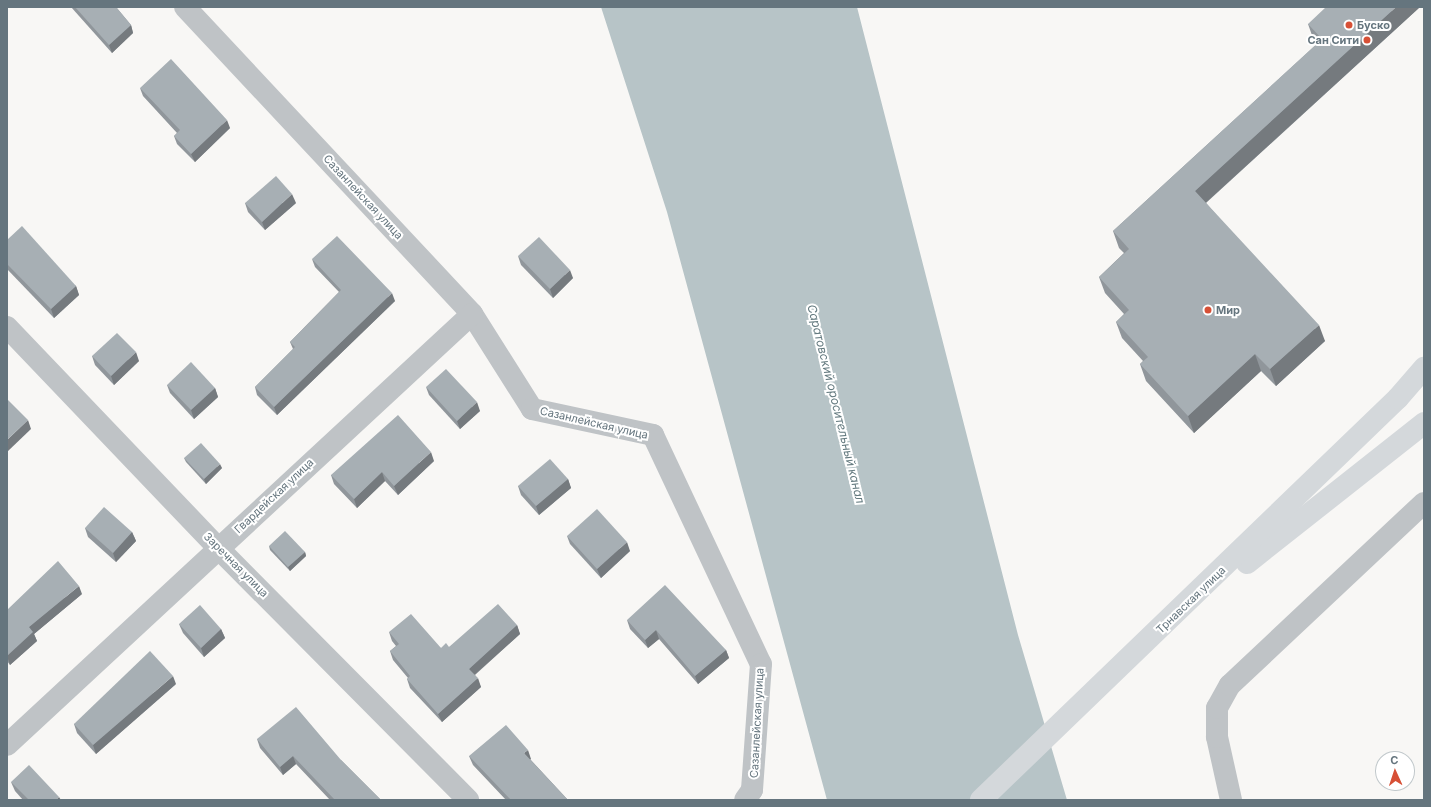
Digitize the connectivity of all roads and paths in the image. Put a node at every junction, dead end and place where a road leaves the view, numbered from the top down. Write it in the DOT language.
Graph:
graph roads {
  1 [pos="185,7"];
  2 [pos="472,314"];
  3 [pos="7,327"];
  4 [pos="1424,368"];
  5 [pos="1422,425"];
  6 [pos="1424,503"];
  7 [pos="218,548"];
  8 [pos="1152,638"];
  9 [pos="7,745"];
  10 [pos="468,800"];
  11 [pos="745,800"];
  12 [pos="981,800"];
  13 [pos="1231,800"];
  1 -- 2 [label="street, Сазанлейская улица"];
  2 -- 7 [label="street, Гвардейская улица"];
  2 -- 11 [label="street, Сазанлейская улица"];
  3 -- 7 [label="street, Заречная улица"];
  4 -- 8 [label="main road, Трнавская улица"];
  5 -- 8 [label="main road, Трнавская улица"];
  6 -- 13 [label="street"];
  7 -- 9 [label="street, Гвардейская улица"];
  7 -- 10 [label="street, Заречная улица"];
  8 -- 12 [label="main road"];
}
